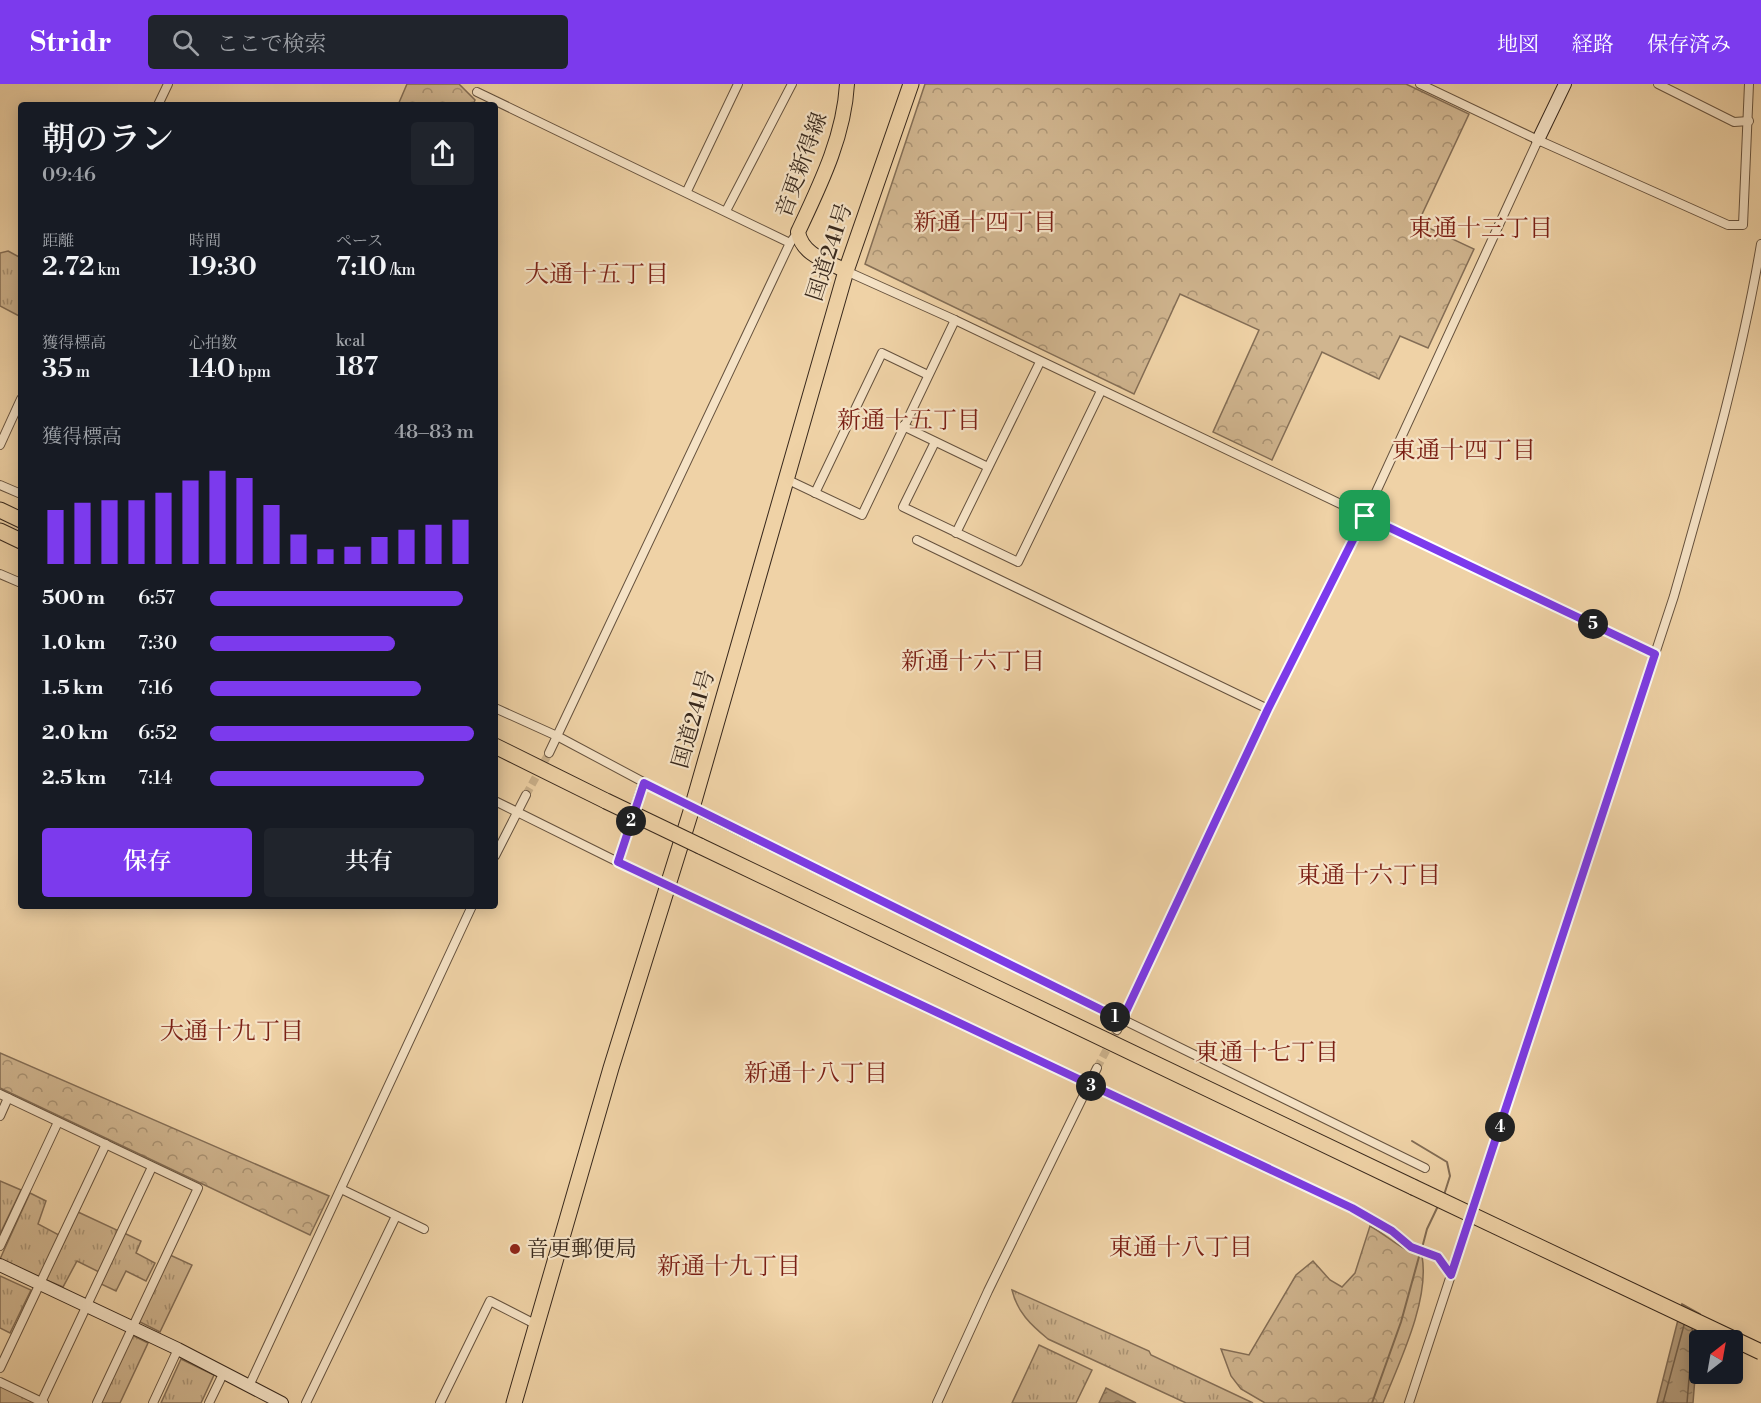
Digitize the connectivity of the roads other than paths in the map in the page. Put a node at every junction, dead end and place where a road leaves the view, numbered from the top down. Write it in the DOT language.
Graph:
graph roads {
  1 [pos="168,84"];
  2 [pos="738,84"];
  3 [pos="792,84"];
  4 [pos="847,84"];
  5 [pos="911,84"];
  6 [pos="1420,84"];
  7 [pos="1565,84"];
  8 [pos="1658,84"];
  9 [pos="1749,84"];
  10 [pos="1439,88"];
  11 [pos="477,92"];
  12 [pos="159,102"];
  13 [pos="1749,121"];
  14 [pos="1538,141"];
  15 [pos="687,191"];
  16 [pos="726,211"];
  17 [pos="794,237"];
  18 [pos="1761,244"];
  19 [pos="846,271"];
  20 [pos="955,320"];
  21 [pos="1040,362"];
  22 [pos="928,375"];
  23 [pos="1101,391"];
  24 [pos="18,406"];
  25 [pos="903,426"];
  26 [pos="935,442"];
  27 [pos="0,445"];
  28 [pos="988,467"];
  29 [pos="786,479"];
  30 [pos="0,485"];
  31 [pos="815,493"];
  32 [pos="18,494"];
  33 [pos="0,510"];
  34 [pos="1365,516"];
  35 [pos="18,519"];
  36 [pos="0,531"];
  37 [pos="956,533"];
  38 [pos="18,540"];
  39 [pos="917,540"];
  40 [pos="0,574"];
  41 [pos="18,582"];
  42 [pos="1655,654"];
  43 [pos="498,709"];
  44 [pos="1268,709"];
  45 [pos="557,736"];
  46 [pos="498,747"];
  47 [pos="549,753"];
  48 [pos="498,754"];
  49 [pos="644,783"];
  50 [pos="526,795"];
  51 [pos="606,801"];
  52 [pos="498,802"];
  53 [pos="692,808"];
  54 [pos="516,811"];
  55 [pos="498,850"];
  56 [pos="618,862"];
  57 [pos="668,885"];
  58 [pos="471,909"];
  59 [pos="1122,1020"];
  60 [pos="1117,1030"];
  61 [pos="1097,1068"];
  62 [pos="1089,1084"];
  63 [pos="4,1096"];
  64 [pos="0,1116"];
  65 [pos="58,1122"];
  66 [pos="106,1144"];
  67 [pos="152,1167"];
  68 [pos="1425,1168"];
  69 [pos="340,1190"];
  70 [pos="396,1216"];
  71 [pos="424,1229"];
  72 [pos="0,1246"];
  73 [pos="0,1265"];
  74 [pos="1451,1275"];
  75 [pos="40,1285"];
  76 [pos="86,1306"];
  77 [pos="535,1324"];
  78 [pos="132,1328"];
  79 [pos="178,1349"];
  80 [pos="1761,1352"];
  81 [pos="0,1368"];
  82 [pos="223,1374"];
  83 [pos="0,1382"];
  84 [pos="249,1386"];
  85 [pos="42,1403"];
  86 [pos="97,1403"];
  87 [pos="153,1403"];
  88 [pos="209,1403"];
  89 [pos="282,1403"];
  90 [pos="306,1403"];
  91 [pos="440,1403"];
  92 [pos="514,1403"];
  93 [pos="937,1403"];
  94 [pos="1408,1403"];
  1 -- 12 [label="street"];
  2 -- 15 [label="street"];
  3 -- 16 [label="street"];
  4 -- 17 [label="main road, 音更新得線"];
  5 -- 19 [label="highway, 国道241号"];
  6 -- 10 [label="street"];
  7 -- 14 [label="street"];
  8 -- 13 [label="street"];
  9 -- 13 [label="street"];
  10 -- 14 [label="street"];
  11 -- 15 [label="street"];
  13 -- 14 [label="street"];
  14 -- 34 [label="street"];
  15 -- 16 [label="street"];
  16 -- 17 [label="street"];
  17 -- 19 [label="main road, 音更新得線"];
  17 -- 45 [label="street"];
  18 -- 42 [label="street"];
  19 -- 20 [label="street"];
  19 -- 29 [label="highway, 国道241号"];
  20 -- 21 [label="street"];
  20 -- 22 [label="street"];
  21 -- 23 [label="street"];
  21 -- 28 [label="street"];
  22 -- 25 [label="street"];
  22 -- 31 [label="street"];
  23 -- 34 [label="street"];
  23 -- 37 [label="street"];
  24 -- 27 [label="street"];
  25 -- 26 [label="street"];
  25 -- 31 [label="street"];
  26 -- 28 [label="street"];
  26 -- 37 [label="street"];
  28 -- 37 [label="street"];
  29 -- 31 [label="street"];
  29 -- 53 [label="highway, 国道241号"];
  30 -- 32 [label="street"];
  33 -- 35 [label="highway"];
  34 -- 42 [label="street"];
  34 -- 44 [label="street"];
  36 -- 38 [label="highway"];
  39 -- 44 [label="street"];
  40 -- 41 [label="street"];
  42 -- 74 [label="street"];
  43 -- 45 [label="street"];
  44 -- 59 [label="street"];
  45 -- 47 [label="street"];
  45 -- 49 [label="street"];
  46 -- 51 [label="highway"];
  48 -- 51 [label="highway"];
  49 -- 53 [label="street"];
  49 -- 56 [label="street"];
  50 -- 54 [label="street"];
  51 -- 80 [label="highway, bridge"];
  52 -- 54 [label="street"];
  53 -- 57 [label="highway, 国道241号"];
  53 -- 59 [label="street"];
  54 -- 55 [label="street"];
  54 -- 56 [label="street"];
  56 -- 57 [label="street"];
  57 -- 62 [label="street"];
  57 -- 77 [label="highway, 国道241号"];
  58 -- 69 [label="street"];
  59 -- 60 [label="street"];
  59 -- 68 [label="street"];
  61 -- 62 [label="street"];
  62 -- 74 [label="street"];
  62 -- 93 [label="street"];
  63 -- 64 [label="street"];
  63 -- 65 [label="street"];
  65 -- 66 [label="street"];
  65 -- 72 [label="street"];
  66 -- 67 [label="street"];
  66 -- 75 [label="street"];
  67 -- 76 [label="street"];
  67 -- 78 [label="street"];
  69 -- 70 [label="street"];
  69 -- 84 [label="street"];
  70 -- 71 [label="street"];
  70 -- 90 [label="street"];
  73 -- 75 [label="street"];
  74 -- 94 [label="street"];
  75 -- 76 [label="street"];
  75 -- 81 [label="street"];
  76 -- 78 [label="street"];
  76 -- 85 [label="street"];
  77 -- 91 [label="street"];
  77 -- 92 [label="highway, 国道241号"];
  78 -- 79 [label="street"];
  78 -- 86 [label="street"];
  79 -- 82 [label="street"];
  79 -- 87 [label="street"];
  82 -- 84 [label="street"];
  82 -- 88 [label="street"];
  83 -- 85 [label="street"];
  84 -- 89 [label="street"];
}
